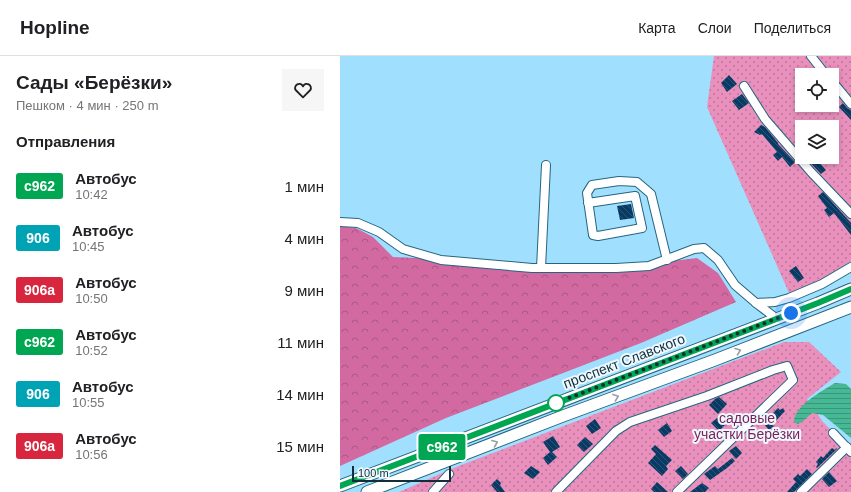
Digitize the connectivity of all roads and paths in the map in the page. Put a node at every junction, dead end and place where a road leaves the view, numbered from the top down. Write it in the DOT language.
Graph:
graph roads {
  1 [pos="811,56"];
  2 [pos="820,68"];
  3 [pos="744,86"];
  4 [pos="839,90"];
  5 [pos="851,104"];
  6 [pos="546,165"];
  7 [pos="588,203"];
  8 [pos="851,214"];
  9 [pos="340,222"];
  10 [pos="666,260"];
  11 [pos="541,268"];
  12 [pos="851,268"];
  13 [pos="851,289"];
  14 [pos="756,303"];
  15 [pos="851,307"];
  16 [pos="777,318"];
  17 [pos="833,433"];
  18 [pos="849,450"];
  19 [pos="449,474"];
  20 [pos="340,486"];
  21 [pos="367,492"];
  22 [pos="434,492"];
  23 [pos="556,492"];
  24 [pos="677,492"];
  25 [pos="801,492"];
  1 -- 2 [label="street"];
  3 -- 8 [label="street"];
  4 -- 5 [label="street"];
  6 -- 11 [label="street"];
  7 -- 7 [label="street"];
  7 -- 10 [label="street"];
  9 -- 11 [label="street"];
  10 -- 11 [label="street"];
  10 -- 14 [label="street"];
  12 -- 14 [label="street"];
  13 -- 16 [label="main road, проспект Славского"];
  14 -- 16 [label="street"];
  21 -- 15 [label="main road, one-way"];
  16 -- 20 [label="main road, проспект Славского"];
  17 -- 18 [label="street"];
  18 -- 25 [label="street"];
  19 -- 22 [label="street"];
  23 -- 24 [label="street"];
}
